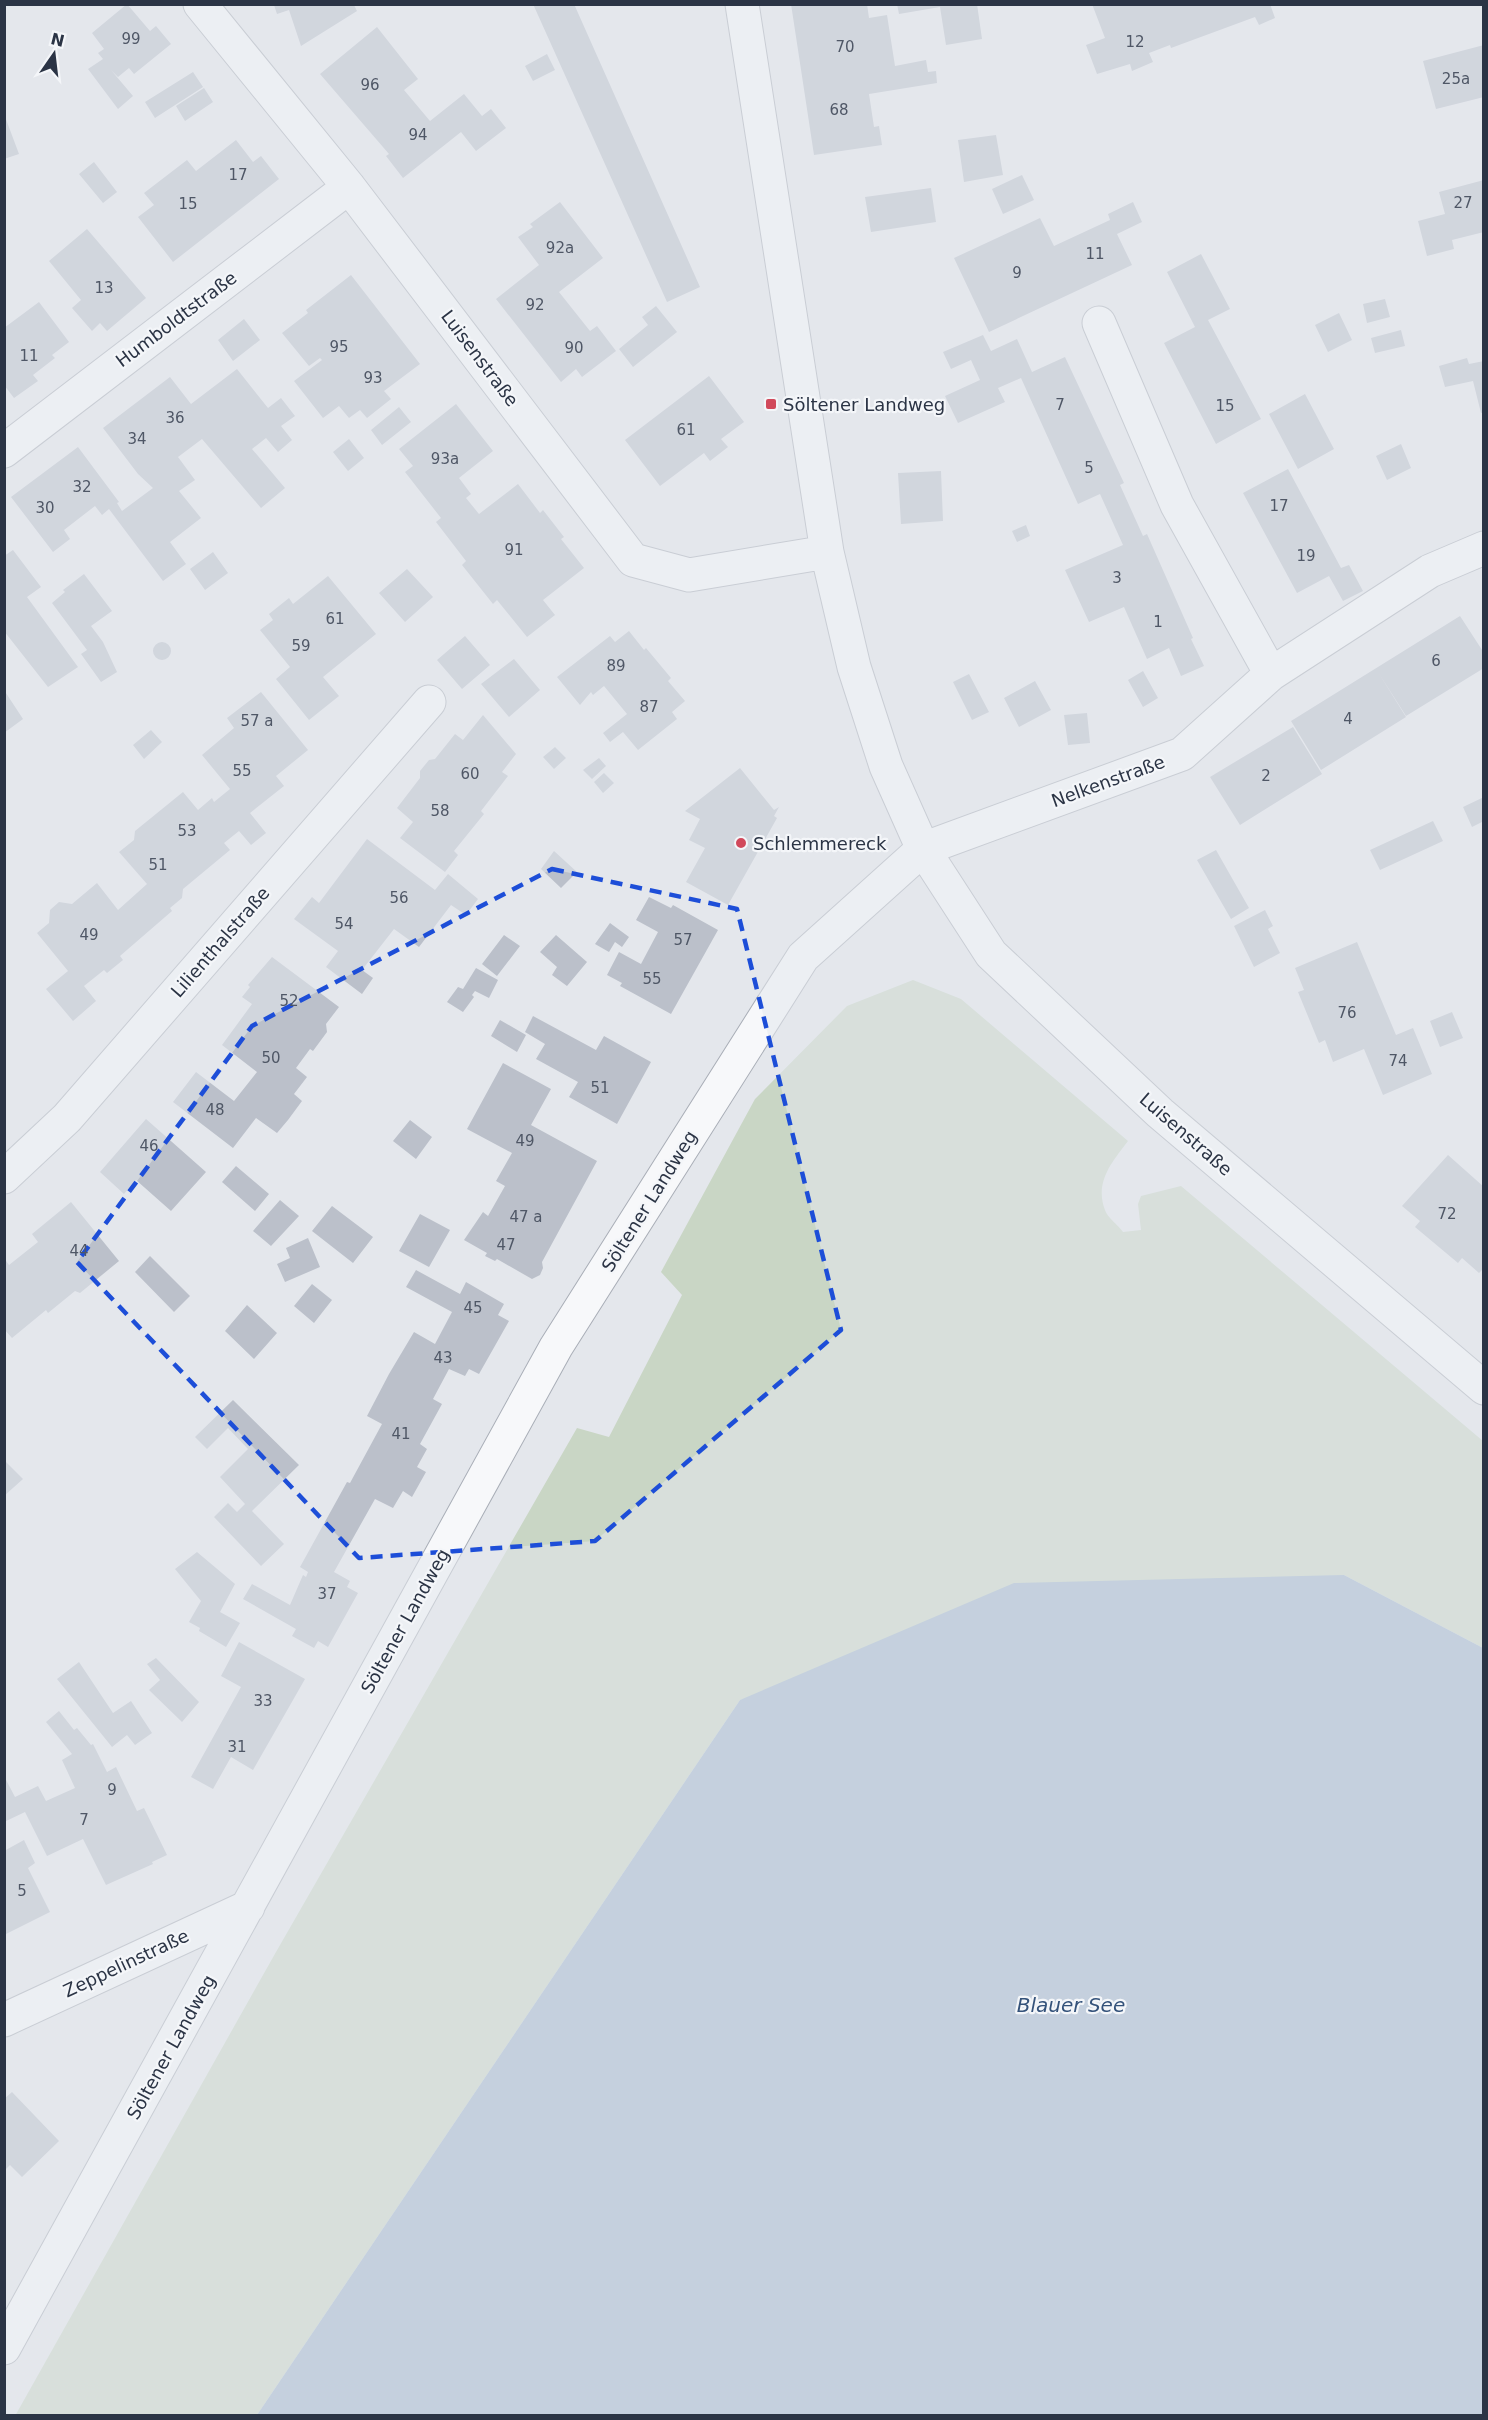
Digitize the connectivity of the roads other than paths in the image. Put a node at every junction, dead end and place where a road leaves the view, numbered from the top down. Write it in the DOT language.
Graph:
graph roads {
  1 [pos="200,4"];
  2 [pos="741,4"];
  3 [pos="349,187"];
  4 [pos="1099,323"];
  5 [pos="4,451"];
  6 [pos="1484,548"];
  7 [pos="827,552"];
  8 [pos="1271,674"];
  9 [pos="429,702"];
  10 [pos="922,849"];
  11 [pos="4,1177"];
  12 [pos="1478,1374"];
  13 [pos="248,1907"];
  14 [pos="4,2020"];
  15 [pos="4,2348"];
  1 -- 3 [label="street, Luisenstraße"];
  2 -- 7 [label="street"];
  3 -- 5 [label="street, Humboldtstraße"];
  3 -- 7 [label="street, Luisenstraße"];
  4 -- 8 [label="street"];
  6 -- 8 [label="street, Nelkenstraße"];
  7 -- 10 [label="street"];
  8 -- 10 [label="street, Nelkenstraße"];
  9 -- 11 [label="street, Lilienthalstraße"];
  10 -- 12 [label="street, Luisenstraße"];
  10 -- 13 [label="street, Söltener Landweg"];
  13 -- 14 [label="street, Zeppelinstraße"];
  13 -- 15 [label="street, Söltener Landweg"];
}
